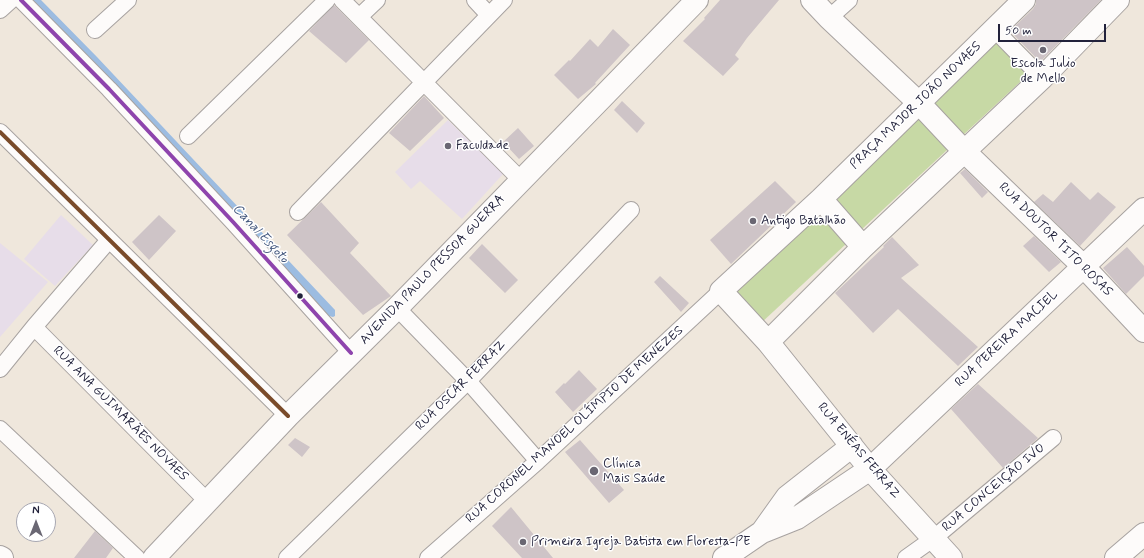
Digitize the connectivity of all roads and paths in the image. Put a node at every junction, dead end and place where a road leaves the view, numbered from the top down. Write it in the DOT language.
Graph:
graph roads {
  1 [pos="11,0"];
  2 [pos="20,0"];
  3 [pos="128,0"];
  4 [pos="327,0"];
  5 [pos="342,0"];
  6 [pos="377,0"];
  7 [pos="475,0"];
  8 [pos="504,0"];
  9 [pos="697,0"];
  10 [pos="812,0"];
  11 [pos="1024,0"];
  12 [pos="1118,0"];
  13 [pos="836,7"];
  14 [pos="0,10"];
  15 [pos="489,15"];
  16 [pos="359,17"];
  17 [pos="94,30"];
  18 [pos="995,30"];
  19 [pos="1042,78"];
  20 [pos="424,81"];
  21 [pos="919,103"];
  22 [pos="0,132"];
  23 [pos="188,136"];
  24 [pos="964,151"];
  25 [pos="521,180"];
  26 [pos="821,199"];
  27 [pos="1144,209"];
  28 [pos="631,210"];
  29 [pos="298,212"];
  30 [pos="109,240"];
  31 [pos="863,247"];
  32 [pos="1084,267"];
  33 [pos="721,292"];
  34 [pos="397,308"];
  35 [pos="34,327"];
  36 [pos="1144,331"];
  37 [pos="768,342"];
  38 [pos="351,354"];
  39 [pos="0,369"];
  40 [pos="468,381"];
  41 [pos="288,416"];
  42 [pos="0,429"];
  43 [pos="1053,438"];
  44 [pos="852,446"];
  45 [pos="538,461"];
  46 [pos="870,469"];
  47 [pos="207,501"];
  48 [pos="762,532"];
  49 [pos="1144,534"];
  50 [pos="934,538"];
  51 [pos="137,558"];
  52 [pos="154,558"];
  53 [pos="287,558"];
  54 [pos="428,558"];
  55 [pos="724,558"];
  56 [pos="906,558"];
  57 [pos="951,558"];
  58 [pos="1116,558"];
  1 -- 14 [label="street"];
  2 -- 38 [label="street"];
  3 -- 17 [label="street"];
  4 -- 23 [label="street"];
  5 -- 16 [label="street"];
  6 -- 16 [label="street"];
  7 -- 15 [label="street"];
  8 -- 15 [label="street"];
  9 -- 25 [label="street, AVENIDA PAULO PESSOA GUERRA"];
  10 -- 13 [label="street, RUA DOUTOR TITO ROSAS"];
  11 -- 18 [label="street, PRAÇA MAJOR JOÃO NOVAES"];
  12 -- 19 [label="street"];
  13 -- 21 [label="street, RUA DOUTOR TITO ROSAS"];
  15 -- 20 [label="street"];
  16 -- 20 [label="street"];
  18 -- 19 [label="street"];
  18 -- 21 [label="street, PRAÇA MAJOR JOÃO NOVAES"];
  19 -- 24 [label="street"];
  20 -- 25 [label="street"];
  20 -- 29 [label="street"];
  21 -- 24 [label="street, RUA DOUTOR TITO ROSAS"];
  21 -- 26 [label="street, PRAÇA MAJOR JOÃO NOVAES"];
  22 -- 30 [label="street"];
  24 -- 31 [label="street"];
  24 -- 32 [label="street, RUA DOUTOR TITO ROSAS"];
  25 -- 34 [label="street, AVENIDA PAULO PESSOA GUERRA"];
  26 -- 31 [label="street"];
  26 -- 33 [label="street, PRAÇA MAJOR JOÃO NOVAES"];
  27 -- 32 [label="street, RUA PEREIRA MACIEL"];
  28 -- 40 [label="street, RUA OSCAR FERRAZ"];
  30 -- 35 [label="street"];
  30 -- 41 [label="street"];
  31 -- 37 [label="street"];
  32 -- 36 [label="street, RUA DOUTOR TITO ROSAS"];
  32 -- 46 [label="street, RUA PEREIRA MACIEL"];
  33 -- 37 [label="street, RUA ENÉAS FERRAZ"];
  33 -- 45 [label="street, RUA CORONEL MANOEL OLÍMPIO DE MENEZES"];
  34 -- 38 [label="street, AVENIDA PAULO PESSOA GUERRA"];
  34 -- 40 [label="street"];
  35 -- 39 [label="street"];
  35 -- 47 [label="street, RUA ANA GUIMARÃES NOVAES"];
  37 -- 44 [label="street, RUA ENÉAS FERRAZ"];
  38 -- 41 [label="street, AVENIDA PAULO PESSOA GUERRA"];
  40 -- 45 [label="street"];
  40 -- 53 [label="street, RUA OSCAR FERRAZ"];
  41 -- 47 [label="street, AVENIDA PAULO PESSOA GUERRA"];
  42 -- 51 [label="street"];
  43 -- 50 [label="street, RUA CONCEIÇÃO IVO"];
  44 -- 46 [label="street, RUA ENÉAS FERRAZ"];
  44 -- 48 [label="street"];
  45 -- 54 [label="street, RUA CORONEL MANOEL OLÍMPIO DE MENEZES"];
  46 -- 48 [label="street, RUA PEREIRA MACIEL"];
  46 -- 50 [label="street, RUA ENÉAS FERRAZ"];
  47 -- 52 [label="street, AVENIDA PAULO PESSOA GUERRA"];
  48 -- 55 [label="street"];
  49 -- 58 [label="street"];
  50 -- 56 [label="street, RUA CONCEIÇÃO IVO"];
  50 -- 57 [label="street, RUA ENÉAS FERRAZ"];
}
